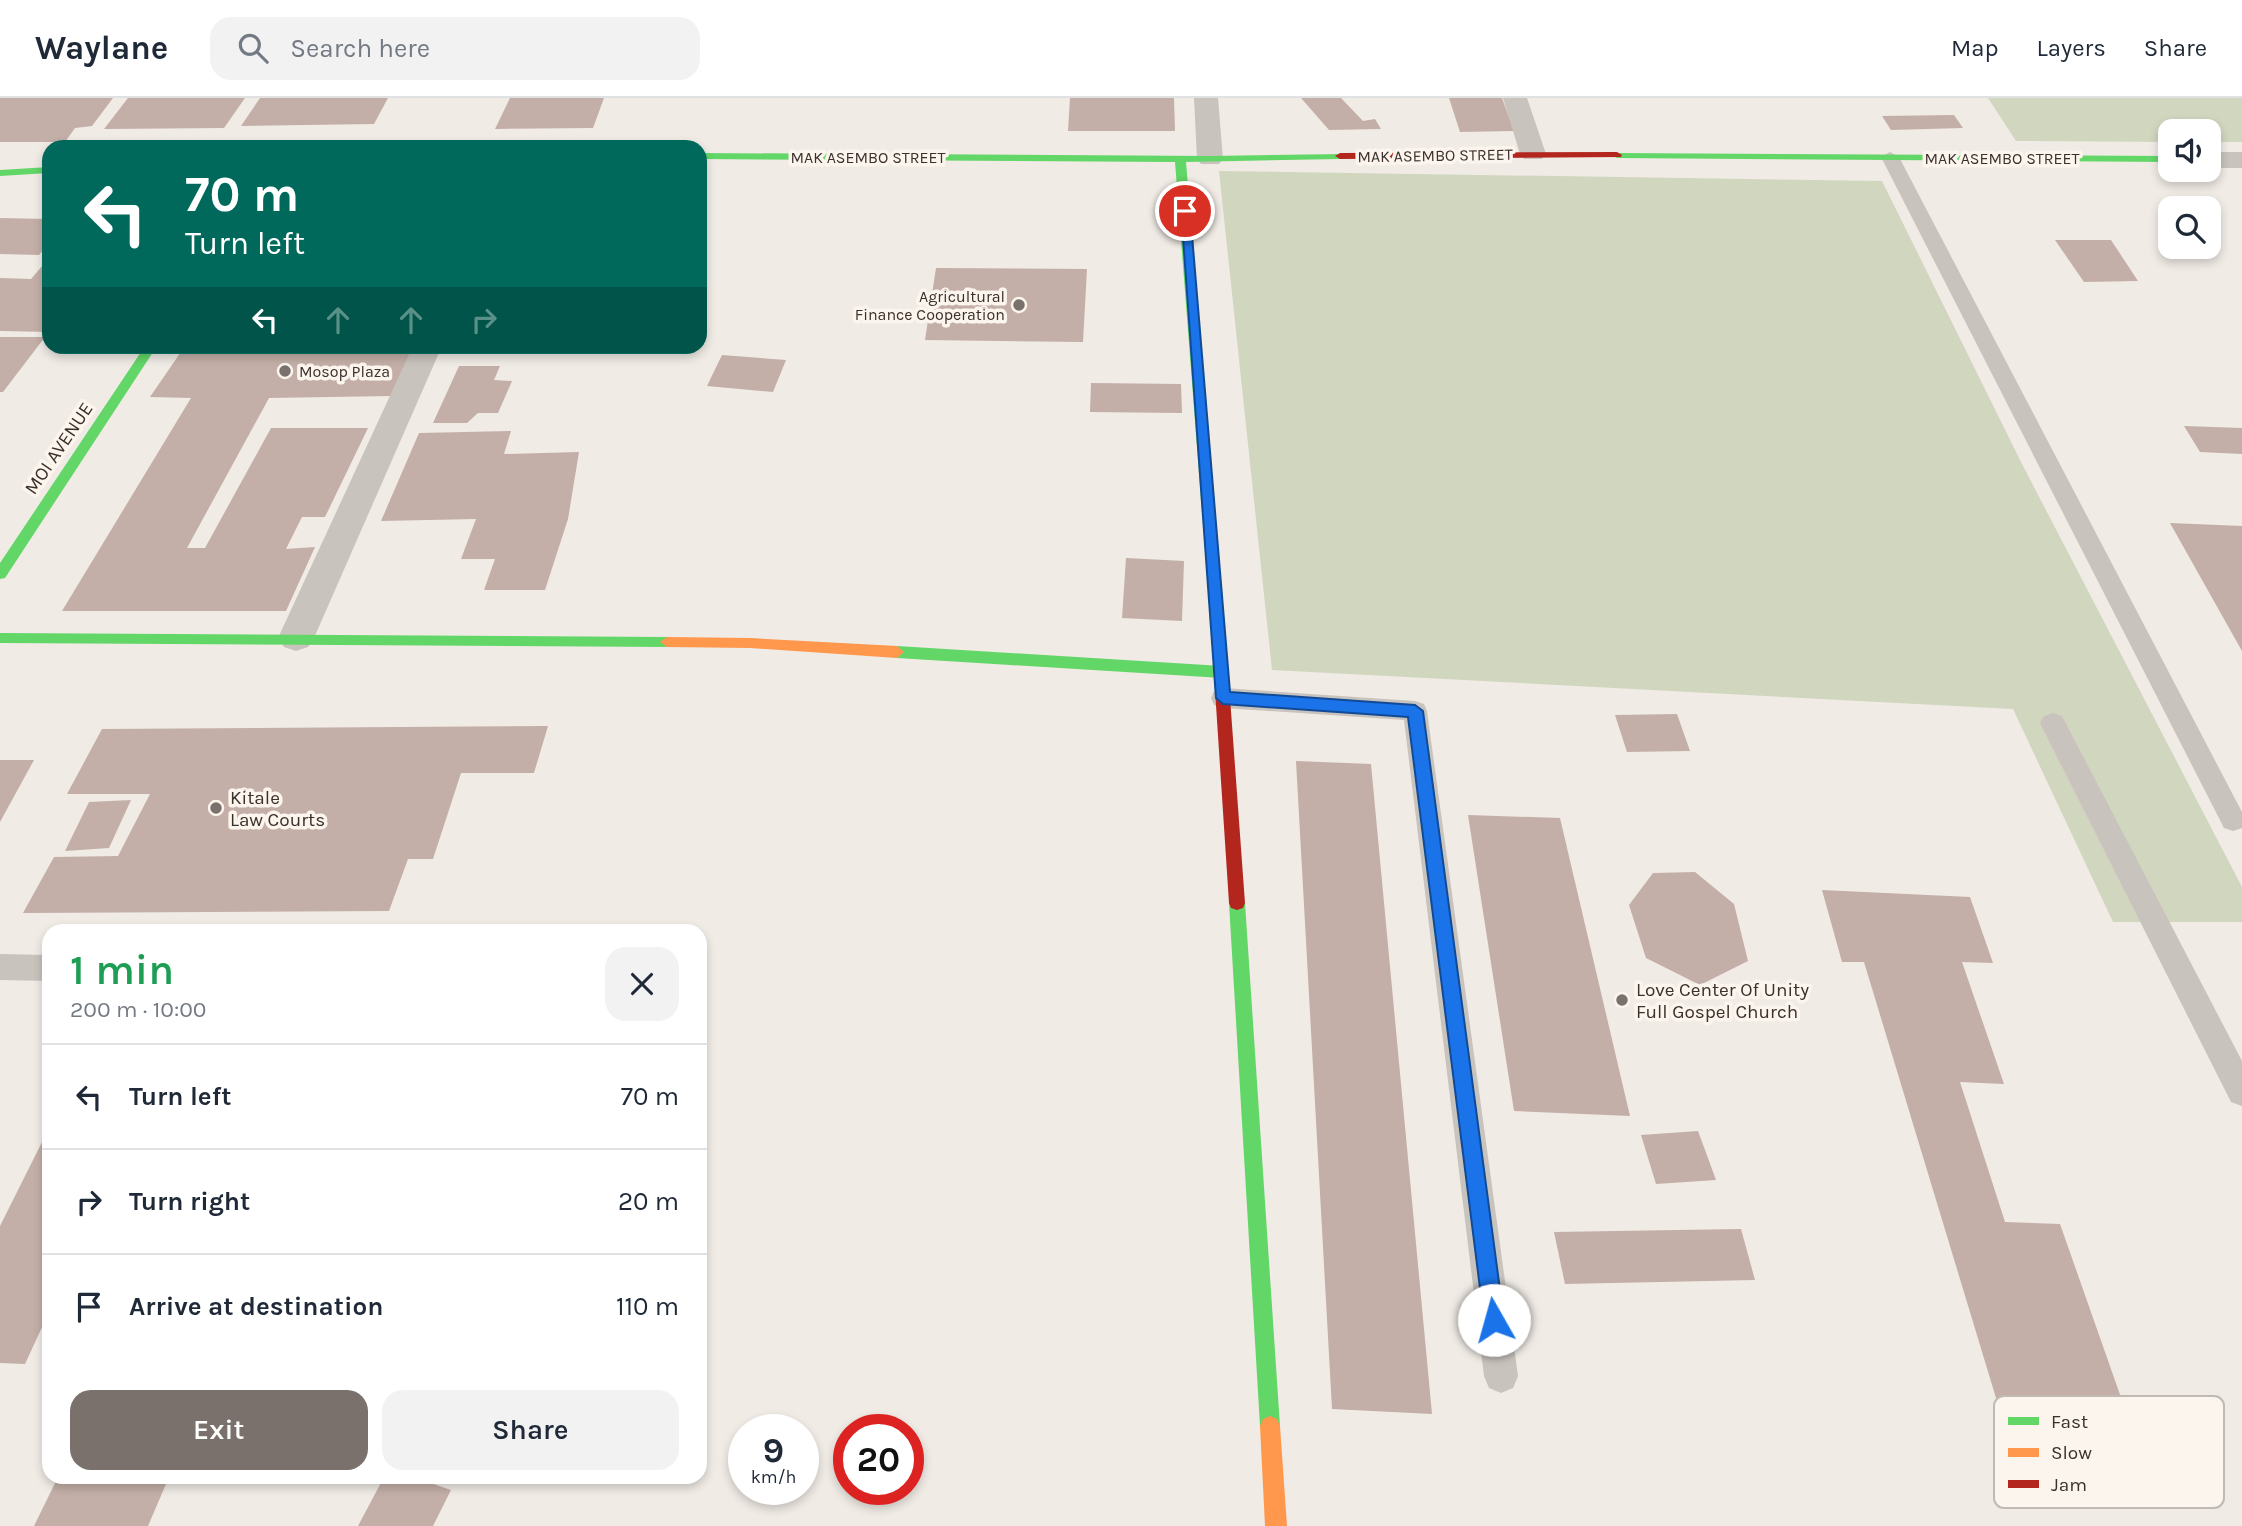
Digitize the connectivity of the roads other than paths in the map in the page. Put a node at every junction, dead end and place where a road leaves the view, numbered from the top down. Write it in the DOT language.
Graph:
graph roads {
  1 [pos="1206,98"];
  2 [pos="1515,98"];
  3 [pos="1533,154"];
  4 [pos="707,156"];
  5 [pos="1180,157"];
  6 [pos="1890,157"];
  7 [pos="1210,159"];
  8 [pos="2158,159"];
  9 [pos="2221,160"];
  10 [pos="2242,160"];
  11 [pos="42,170"];
  12 [pos="0,173"];
  13 [pos="146,354"];
  14 [pos="424,354"];
  15 [pos="0,573"];
  16 [pos="0,638"];
  17 [pos="296,638"];
  18 [pos="1222,685"];
  19 [pos="2053,723"];
  20 [pos="2234,820"];
  21 [pos="0,967"];
  22 [pos="42,968"];
  23 [pos="2242,1092"];
  24 [pos="1502,1376"];
  25 [pos="1276,1526"];
  1 -- 7 [label="street"];
  2 -- 3 [label="street"];
  3 -- 6 [label="street, MAK ASEMBO STREET"];
  3 -- 7 [label="street, MAK ASEMBO STREET"];
  4 -- 5 [label="street, MAK ASEMBO STREET"];
  5 -- 7 [label="street, MAK ASEMBO STREET"];
  5 -- 18 [label="street"];
  6 -- 8 [label="street, MAK ASEMBO STREET"];
  6 -- 20 [label="lane"];
  9 -- 10 [label="street"];
  11 -- 12 [label="street"];
  13 -- 15 [label="street, MOI AVENUE"];
  14 -- 17 [label="street"];
  16 -- 17 [label="street"];
  17 -- 18 [label="street"];
  18 -- 24 [label="lane"];
  18 -- 25 [label="street"];
  19 -- 23 [label="lane"];
  21 -- 22 [label="lane"];
}
